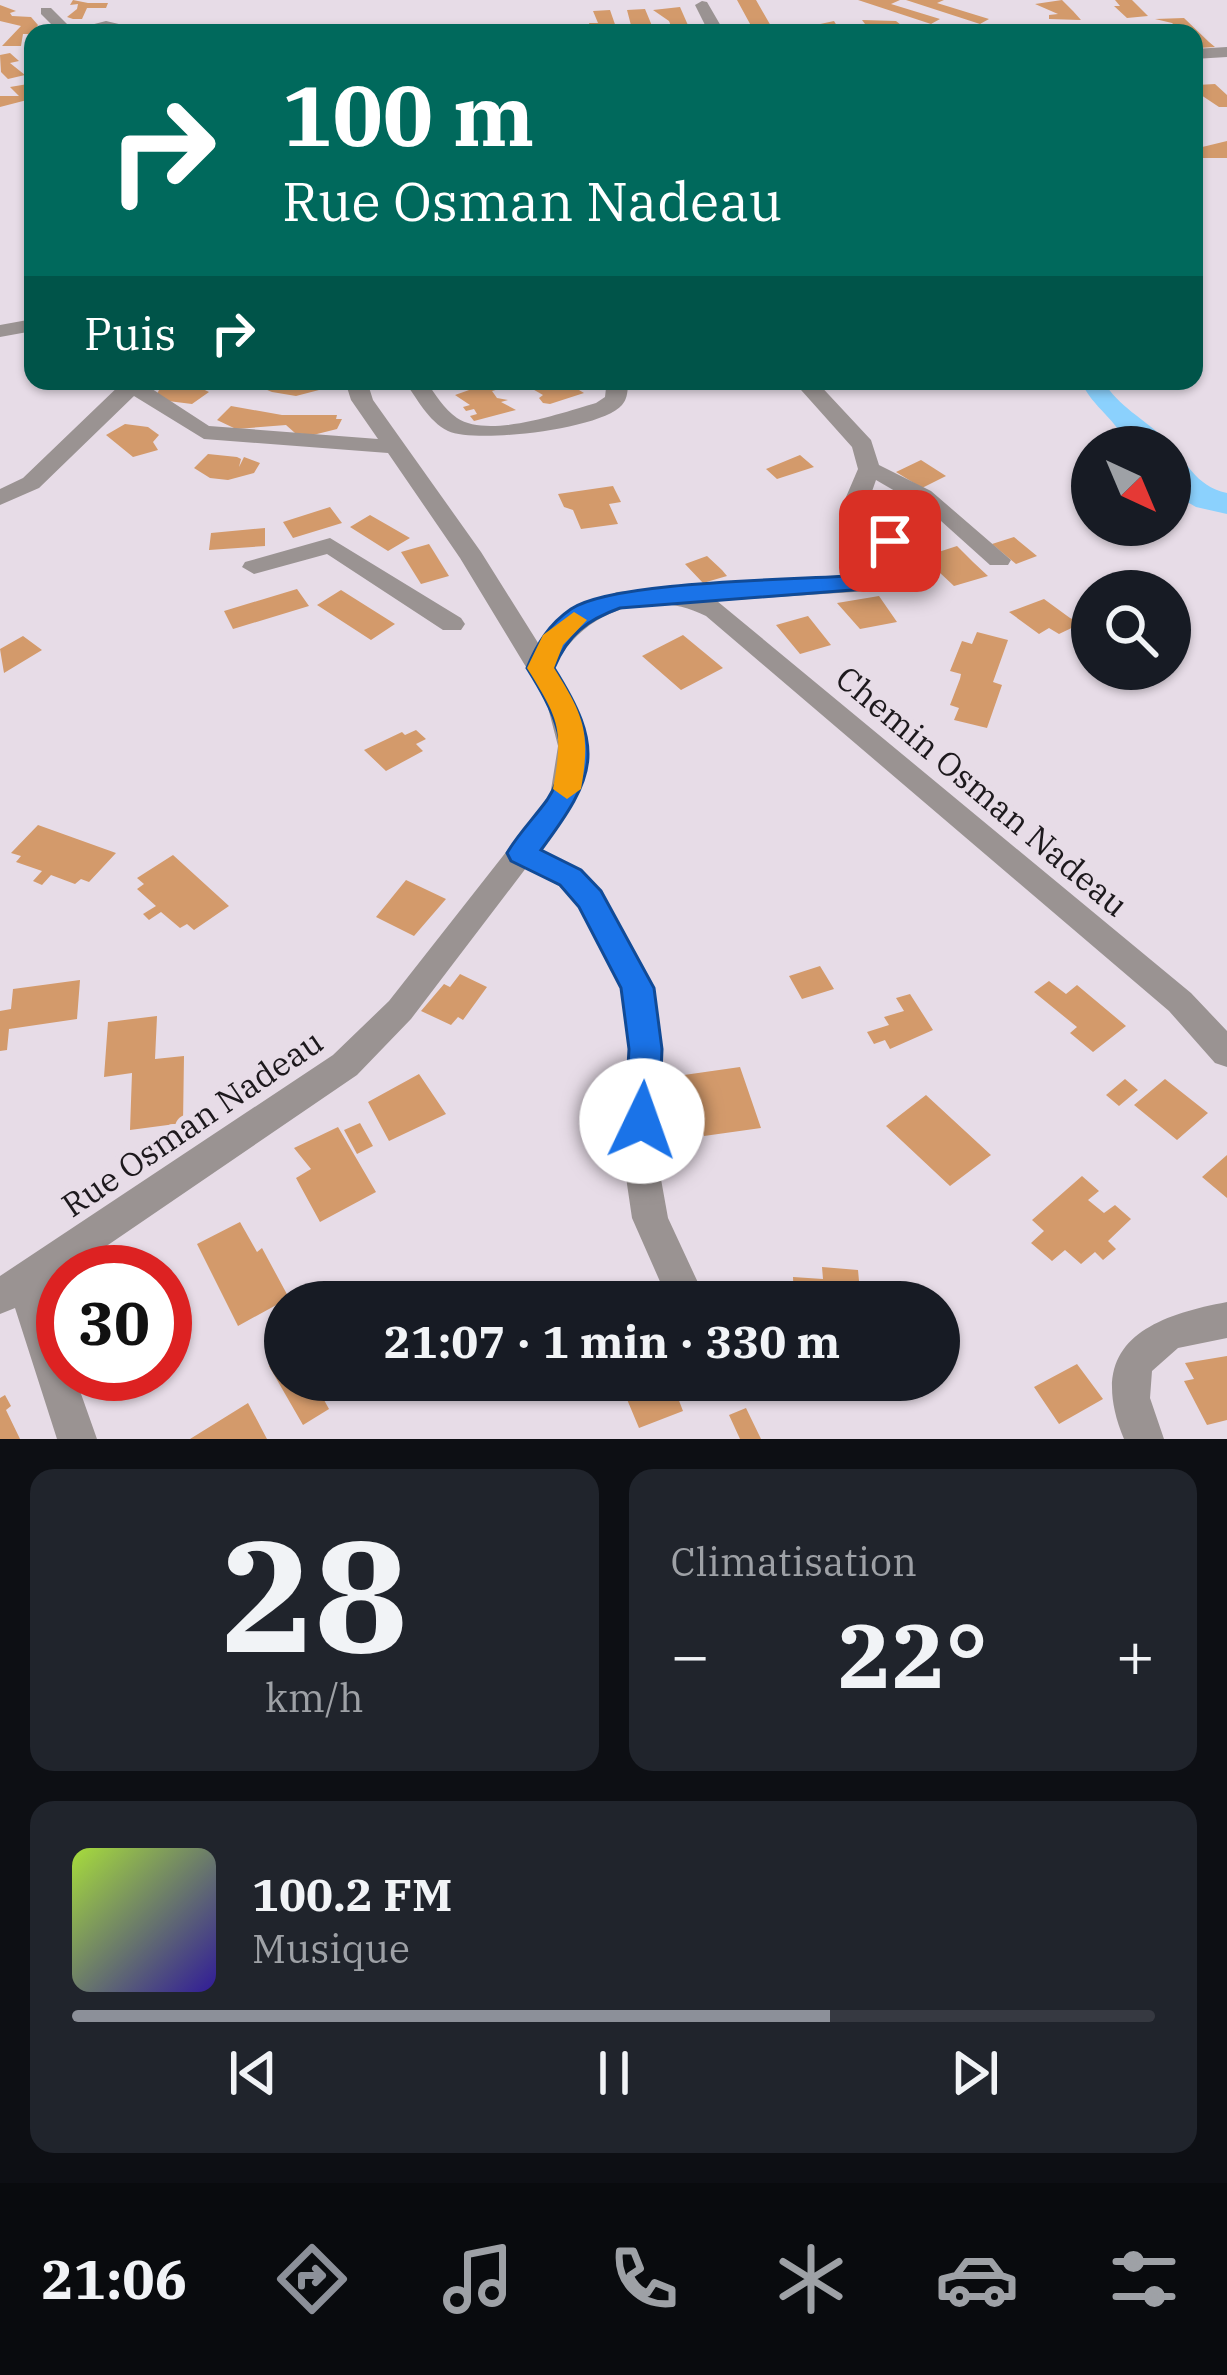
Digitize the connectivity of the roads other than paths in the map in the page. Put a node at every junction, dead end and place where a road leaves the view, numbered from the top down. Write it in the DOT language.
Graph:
graph roads {
  1 [pos="701,5"];
  2 [pos="46,11"];
  3 [pos="60,24"];
  4 [pos="711,24"];
  5 [pos="128,390"];
  6 [pos="145,390"];
  7 [pos="359,390"];
  8 [pos="423,390"];
  9 [pos="617,390"];
  10 [pos="812,390"];
  11 [pos="395,447"];
  12 [pos="869,469"];
  13 [pos="0,498"];
  14 [pos="999,560"];
  15 [pos="254,568"];
  16 [pos="682,593"];
  17 [pos="452,624"];
  18 [pos="541,668"];
  19 [pos="522,853"];
  20 [pos="1227,1053"];
  21 [pos="678,1281"];
  22 [pos="12,1289"];
  23 [pos="1227,1320"];
  24 [pos="77,1439"];
  25 [pos="1144,1439"];
  1 -- 4 [label="street"];
  2 -- 3 [label="street"];
  5 -- 13 [label="street"];
  6 -- 11 [label="street"];
  7 -- 11 [label="street, Rue Osman Nadeau"];
  8 -- 9 [label="street"];
  10 -- 12 [label="street"];
  11 -- 18 [label="street, Rue Osman Nadeau"];
  12 -- 14 [label="street"];
  12 -- 16 [label="street"];
  15 -- 17 [label="street"];
  16 -- 18 [label="street"];
  16 -- 20 [label="street, Chemin Osman Nadeau"];
  18 -- 19 [label="street, Rue Osman Nadeau"];
  19 -- 21 [label="street"];
  19 -- 22 [label="street, Rue Osman Nadeau"];
  22 -- 24 [label="street"];
  23 -- 25 [label="street"];
}
